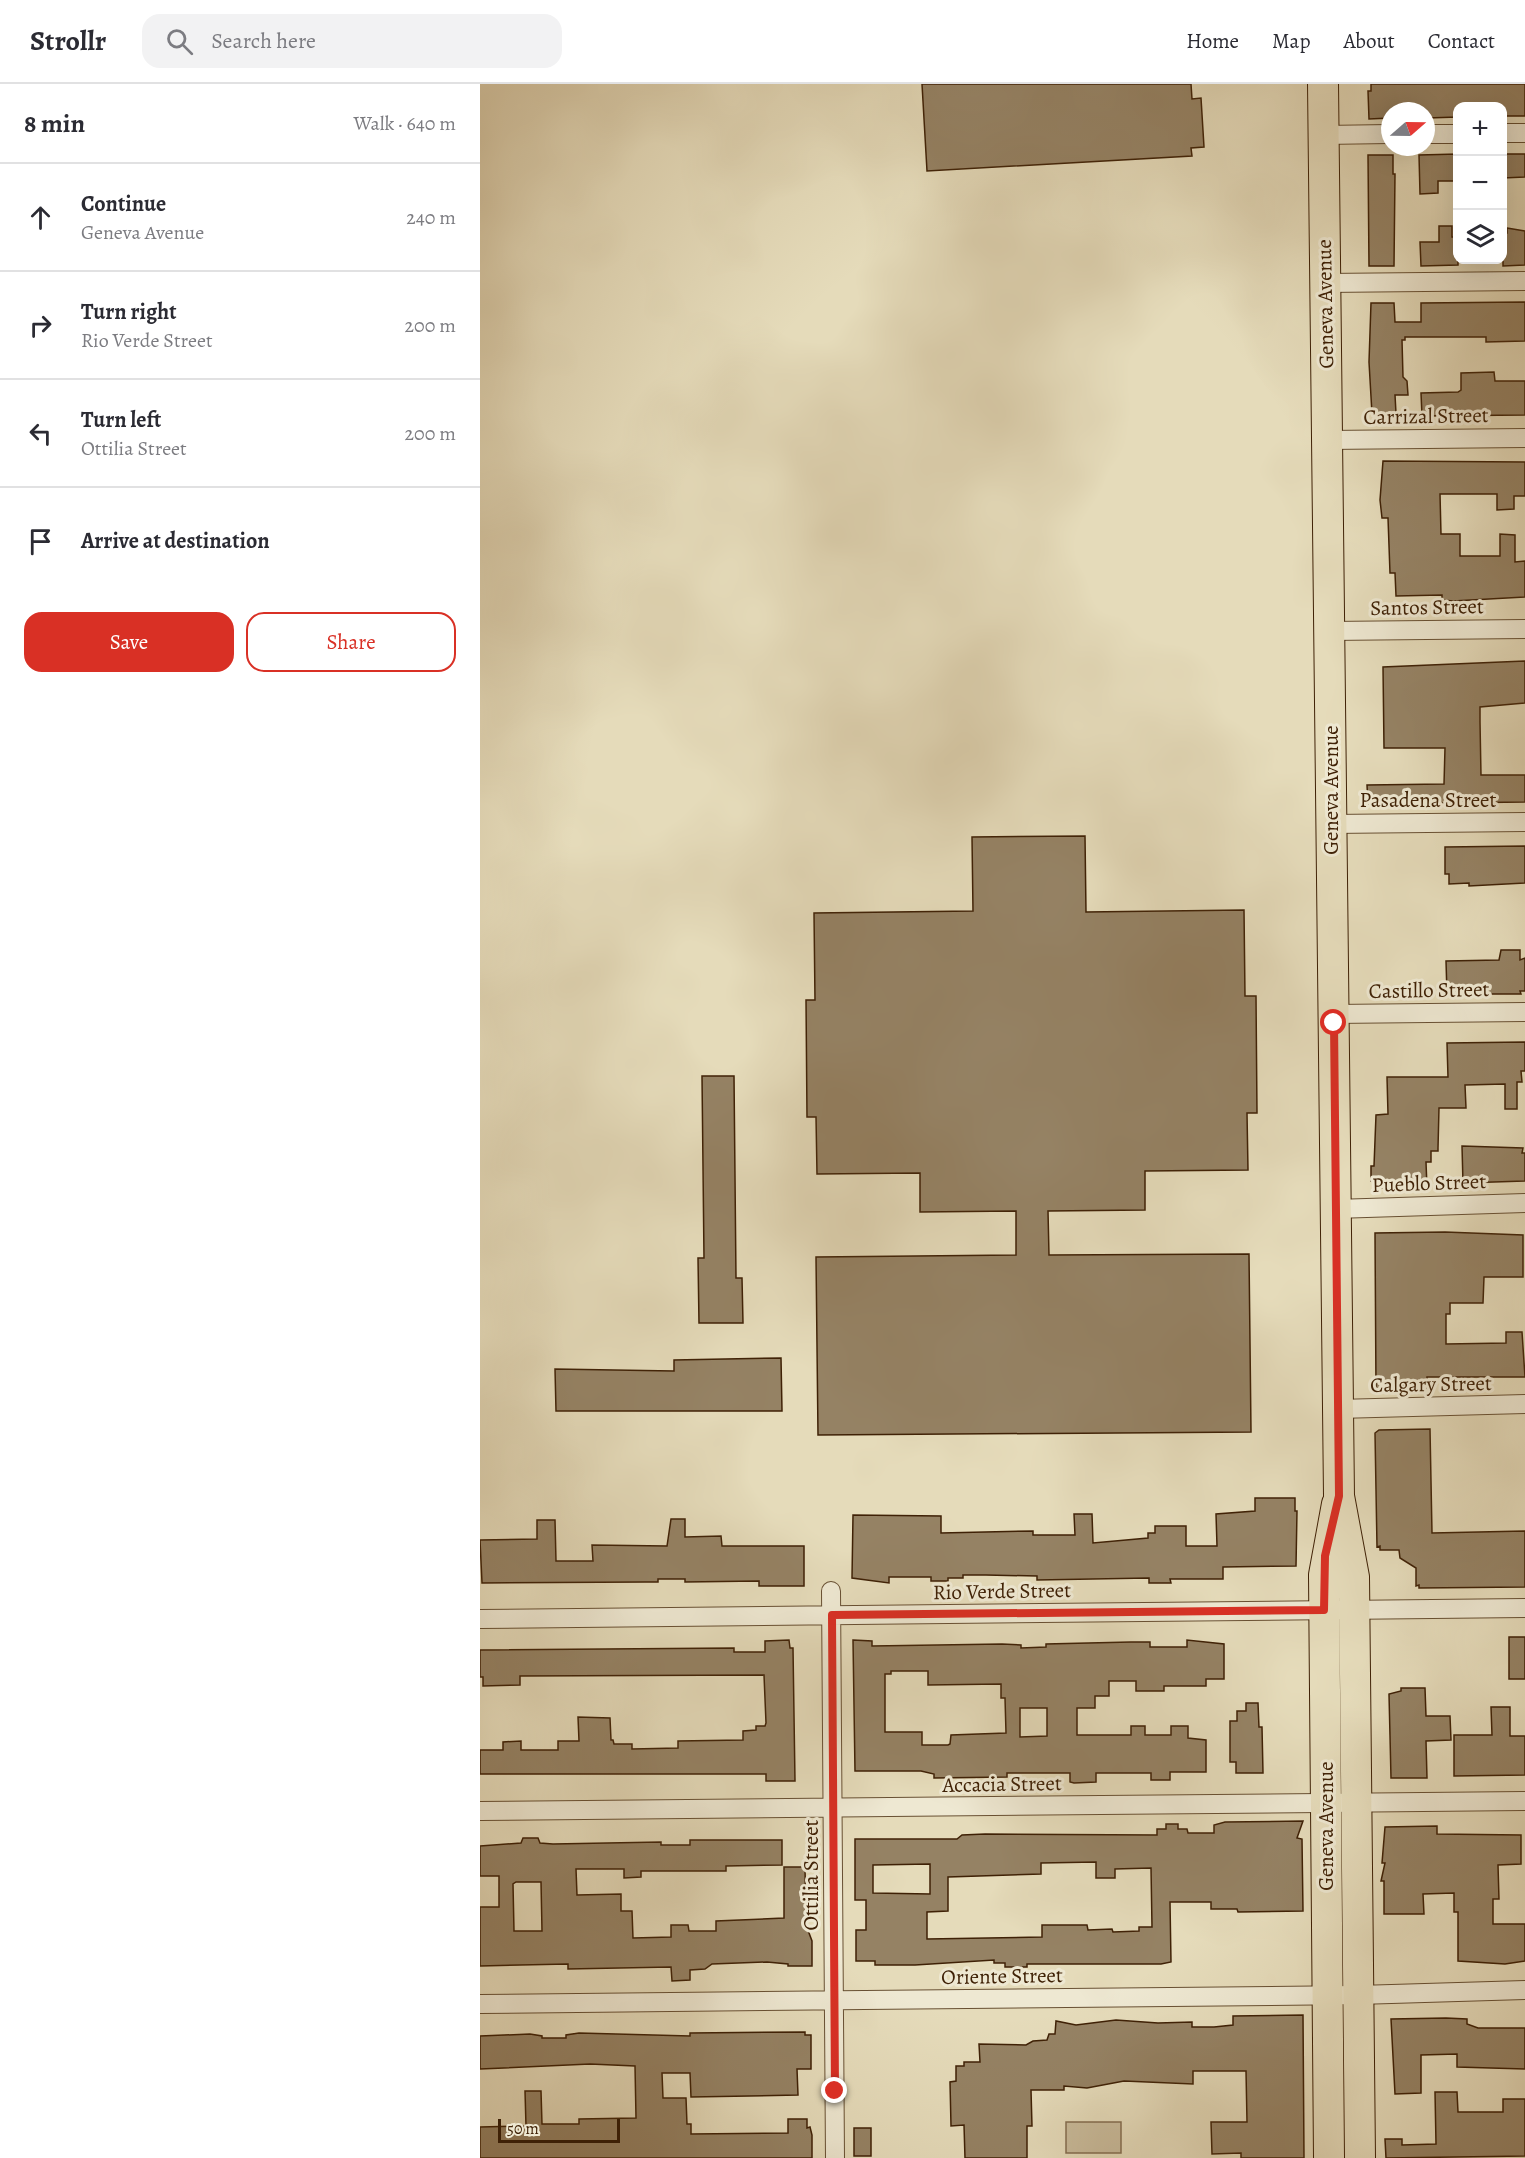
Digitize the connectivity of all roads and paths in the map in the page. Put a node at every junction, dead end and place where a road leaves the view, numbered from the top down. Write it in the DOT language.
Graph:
graph roads {
  1 [pos="1323,84"];
  2 [pos="1525,133"];
  3 [pos="1435,134"];
  4 [pos="1453,134"];
  5 [pos="1507,134"];
  6 [pos="1323,135"];
  7 [pos="1381,135"];
  8 [pos="1525,281"];
  9 [pos="1325,283"];
  10 [pos="1525,438"];
  11 [pos="1327,440"];
  12 [pos="1525,629"];
  13 [pos="1329,631"];
  14 [pos="1525,822"];
  15 [pos="1331,824"];
  16 [pos="1525,1012"];
  17 [pos="1334,1014"];
  18 [pos="1525,1203"];
  19 [pos="1335,1209"];
  20 [pos="1525,1404"];
  21 [pos="1338,1409"];
  22 [pos="1339,1496"];
  23 [pos="831,1591"];
  24 [pos="1525,1608"];
  25 [pos="1324,1610"];
  26 [pos="1354,1610"];
  27 [pos="832,1615"];
  28 [pos="480,1619"];
  29 [pos="1525,1801"];
  30 [pos="1325,1803"];
  31 [pos="1356,1803"];
  32 [pos="833,1808"];
  33 [pos="480,1811"];
  34 [pos="1525,1990"];
  35 [pos="1327,1995"];
  36 [pos="1358,1995"];
  37 [pos="834,2000"];
  38 [pos="480,2004"];
  39 [pos="835,2158"];
  40 [pos="1329,2158"];
  41 [pos="1360,2158"];
  1 -- 6 [label="main road, Geneva Avenue"];
  2 -- 5 [label="street"];
  3 -- 4 [label="street"];
  6 -- 7 [label="street"];
  6 -- 9 [label="main road, Geneva Avenue"];
  8 -- 9 [label="street"];
  9 -- 11 [label="main road, Geneva Avenue"];
  10 -- 11 [label="street, Carrizal Street"];
  11 -- 13 [label="main road, Geneva Avenue"];
  12 -- 13 [label="street, Santos Street"];
  13 -- 15 [label="main road, Geneva Avenue"];
  14 -- 15 [label="street, Pasadena Street"];
  15 -- 17 [label="main road, Geneva Avenue"];
  16 -- 17 [label="street, Castillo Street"];
  17 -- 19 [label="main road, Geneva Avenue"];
  18 -- 19 [label="street, Pueblo Street"];
  19 -- 21 [label="main road, Geneva Avenue"];
  20 -- 21 [label="street, Calgary Street"];
  21 -- 22 [label="main road, Geneva Avenue"];
  22 -- 25 [label="main road, Geneva Avenue"];
  22 -- 26 [label="main road, Geneva Avenue"];
  23 -- 27 [label="street, Ottilia Street"];
  24 -- 26 [label="street, Rio Verde Street"];
  25 -- 26 [label="street, Rio Verde Street"];
  25 -- 27 [label="street, Rio Verde Street"];
  25 -- 30 [label="main road, Geneva Avenue"];
  26 -- 31 [label="main road, Geneva Avenue"];
  27 -- 28 [label="street, Rio Verde Street"];
  27 -- 32 [label="street, Ottilia Street"];
  29 -- 31 [label="street, Accacia Street"];
  30 -- 31 [label="street, Accacia Street"];
  30 -- 32 [label="street, Accacia Street"];
  30 -- 35 [label="main road, Geneva Avenue"];
  31 -- 36 [label="main road, Geneva Avenue"];
  32 -- 33 [label="street, Accacia Street"];
  32 -- 37 [label="street, Ottilia Street"];
  34 -- 36 [label="street, Oriente Street"];
  35 -- 36 [label="street, Oriente Street"];
  35 -- 37 [label="street, Oriente Street"];
  35 -- 40 [label="main road, Geneva Avenue"];
  36 -- 41 [label="main road, Geneva Avenue"];
  37 -- 38 [label="street, Oriente Street"];
  37 -- 39 [label="street, Ottilia Street"];
}
